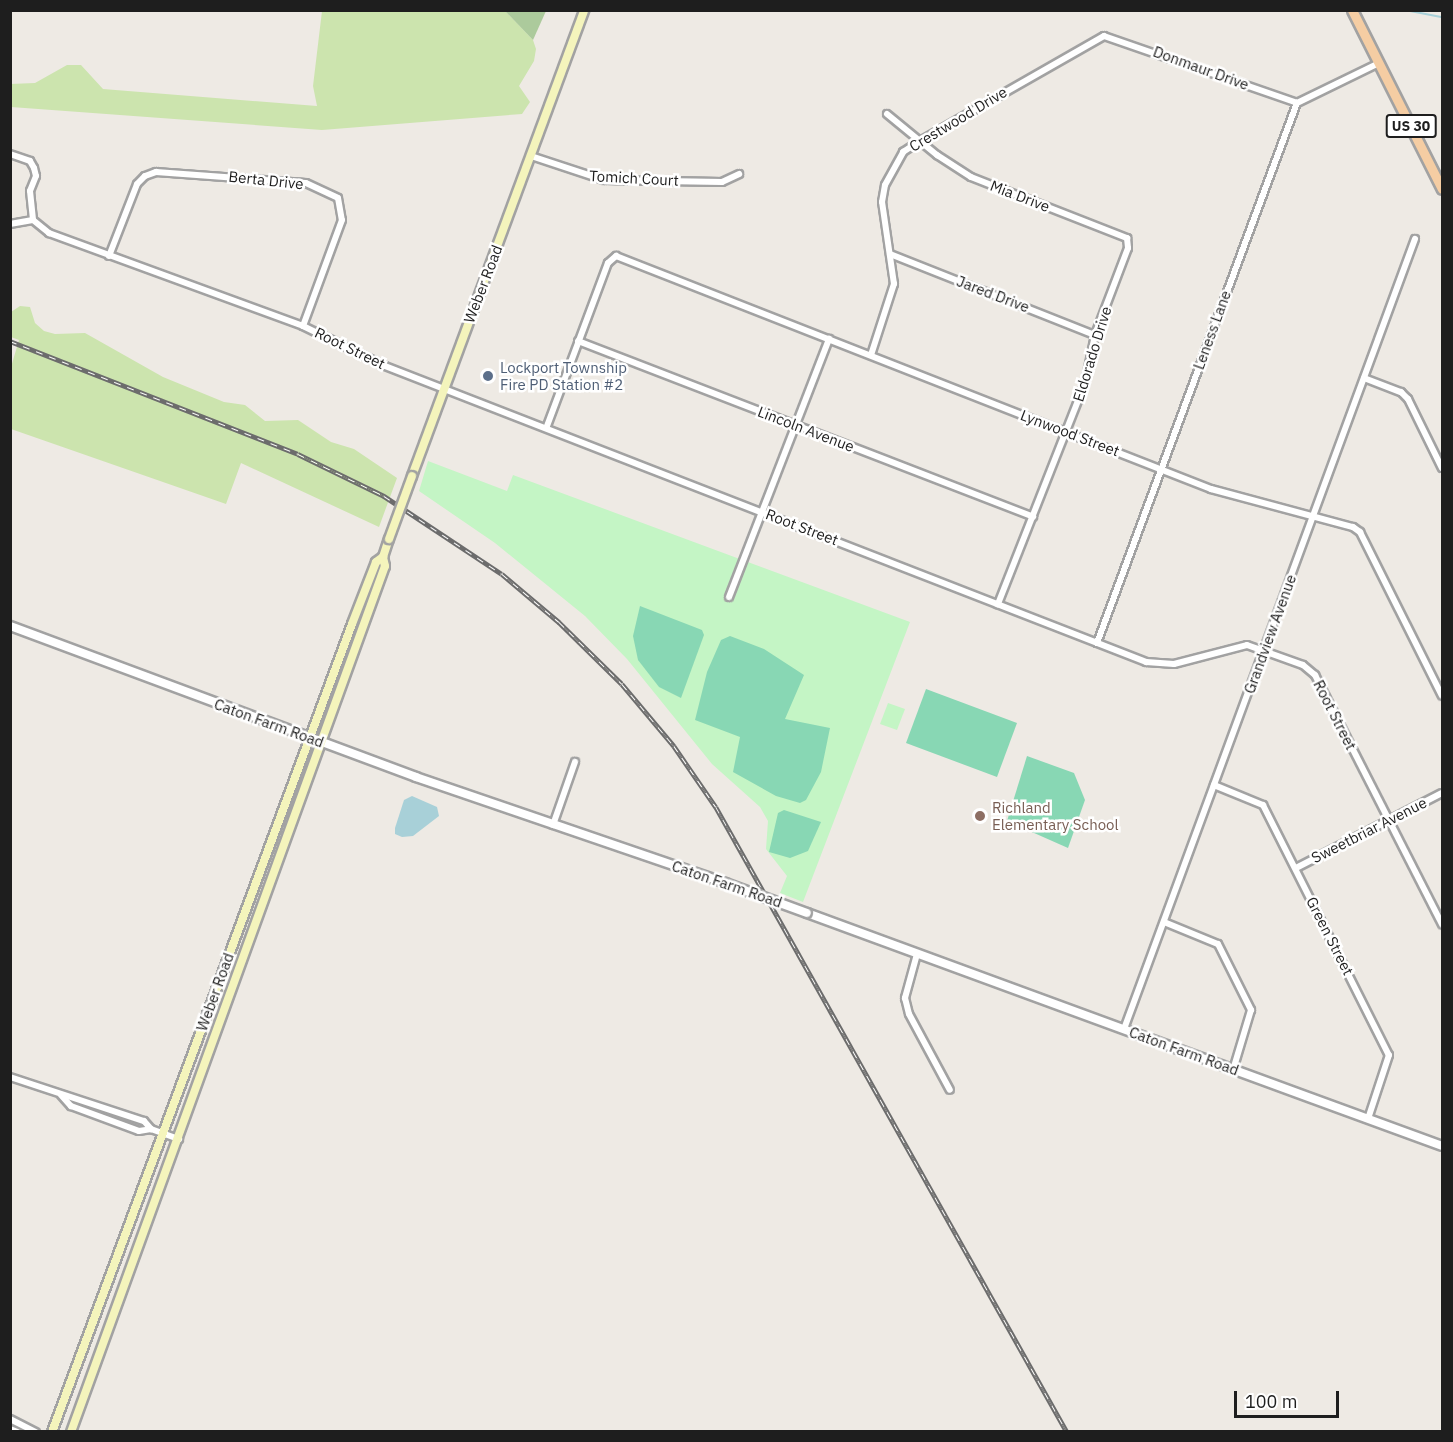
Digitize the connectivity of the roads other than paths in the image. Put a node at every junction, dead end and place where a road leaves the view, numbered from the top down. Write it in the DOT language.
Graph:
graph roads {
  1 [pos="584,10"];
  2 [pos="1352,10"];
  3 [pos="1104,36"];
  4 [pos="1379,63"];
  5 [pos="1297,103"];
  6 [pos="887,114"];
  7 [pos="920,141"];
  8 [pos="10,154"];
  9 [pos="531,156"];
  10 [pos="739,174"];
  11 [pos="1443,189"];
  12 [pos="33,220"];
  13 [pos="10,225"];
  14 [pos="1127,237"];
  15 [pos="1415,239"];
  16 [pos="890,254"];
  17 [pos="110,256"];
  18 [pos="303,326"];
  19 [pos="1095,334"];
  20 [pos="829,339"];
  21 [pos="578,341"];
  22 [pos="871,355"];
  23 [pos="1364,378"];
  24 [pos="444,387"];
  25 [pos="795,425"];
  26 [pos="547,426"];
  27 [pos="1067,432"];
  28 [pos="1443,468"];
  29 [pos="1161,469"];
  30 [pos="762,512"];
  31 [pos="1313,515"];
  32 [pos="1033,517"];
  33 [pos="383,557"];
  34 [pos="729,597"];
  35 [pos="998,604"];
  36 [pos="10,626"];
  37 [pos="1096,643"];
  38 [pos="1263,651"];
  39 [pos="1443,696"];
  40 [pos="309,738"];
  41 [pos="321,742"];
  42 [pos="575,762"];
  43 [pos="1214,785"];
  44 [pos="1443,793"];
  45 [pos="1389,821"];
  46 [pos="553,825"];
  47 [pos="1296,867"];
  48 [pos="1164,922"];
  49 [pos="1443,924"];
  50 [pos="917,954"];
  51 [pos="1124,1029"];
  52 [pos="1233,1070"];
  53 [pos="10,1077"];
  54 [pos="950,1090"];
  55 [pos="61,1095"];
  56 [pos="1368,1119"];
  57 [pos="151,1129"];
  58 [pos="162,1134"];
  59 [pos="179,1139"];
  60 [pos="1443,1146"];
  61 [pos="10,1419"];
  62 [pos="10,1429"];
  63 [pos="17,1431"];
  64 [pos="36,1431"];
  65 [pos="52,1431"];
  66 [pos="71,1431"];
  1 -- 9 [label="main road, Weber Road"];
  2 -- 4 [label="main road, US 30"];
  3 -- 5 [label="street, Donmaur Drive"];
  3 -- 7 [label="street, Crestwood Drive"];
  4 -- 5 [label="street"];
  4 -- 11 [label="main road, US 30"];
  5 -- 29 [label="street, Leness Lane"];
  6 -- 7 [label="street, Mia Drive"];
  7 -- 14 [label="street, Mia Drive"];
  7 -- 16 [label="street, Crestwood Drive"];
  8 -- 12 [label="street"];
  9 -- 10 [label="street, Tomich Court"];
  9 -- 24 [label="main road, Weber Road"];
  12 -- 13 [label="street"];
  12 -- 17 [label="street, Root Street"];
  14 -- 19 [label="street, Eldorado Drive"];
  15 -- 23 [label="street, Grandview Avenue"];
  16 -- 19 [label="street, Jared Drive"];
  16 -- 22 [label="street, Crestwood Drive"];
  17 -- 18 [label="street, Root Street"];
  17 -- 18 [label="street, Berta Drive"];
  18 -- 24 [label="street, Root Street"];
  19 -- 27 [label="street, Eldorado Drive"];
  20 -- 21 [label="street, Lynwood Street"];
  20 -- 22 [label="street, Lynwood Street"];
  20 -- 25 [label="street"];
  21 -- 25 [label="street, Lincoln Avenue"];
  21 -- 26 [label="street"];
  22 -- 27 [label="street, Lynwood Street"];
  23 -- 28 [label="street"];
  23 -- 31 [label="street, Grandview Avenue"];
  24 -- 26 [label="street, Root Street"];
  24 -- 33 [label="main road, Weber Road, bridge"];
  25 -- 30 [label="street"];
  25 -- 32 [label="street, Lincoln Avenue"];
  26 -- 30 [label="street, Root Street"];
  27 -- 29 [label="street, Lynwood Street"];
  27 -- 32 [label="street, Eldorado Drive"];
  29 -- 31 [label="street, Lynwood Street"];
  29 -- 37 [label="street, Leness Lane"];
  30 -- 34 [label="street"];
  30 -- 35 [label="street, Root Street"];
  31 -- 38 [label="street, Grandview Avenue"];
  31 -- 39 [label="street, Lynwood Street"];
  32 -- 35 [label="street, Eldorado Drive"];
  33 -- 40 [label="main road, Weber Road"];
  33 -- 41 [label="main road, Weber Road"];
  35 -- 37 [label="street, Root Street"];
  36 -- 40 [label="street, Caton Farm Road"];
  37 -- 38 [label="street, Root Street"];
  38 -- 43 [label="street, Grandview Avenue"];
  38 -- 45 [label="street, Root Street"];
  40 -- 41 [label="street, Caton Farm Road"];
  40 -- 58 [label="main road, Weber Road"];
  41 -- 46 [label="street, Caton Farm Road"];
  41 -- 59 [label="main road, Weber Road"];
  42 -- 46 [label="street"];
  43 -- 47 [label="street, Green Street"];
  43 -- 48 [label="street, Grandview Avenue"];
  44 -- 45 [label="street, Sweetbriar Avenue"];
  45 -- 47 [label="street, Sweetbriar Avenue"];
  45 -- 49 [label="street, Root Street"];
  46 -- 50 [label="street, Caton Farm Road, bridge"];
  47 -- 56 [label="street, Green Street"];
  48 -- 51 [label="street, Grandview Avenue"];
  48 -- 52 [label="street"];
  50 -- 51 [label="street, Caton Farm Road"];
  50 -- 54 [label="street"];
  51 -- 52 [label="street, Caton Farm Road"];
  52 -- 56 [label="street, Caton Farm Road"];
  53 -- 55 [label="street"];
  55 -- 57 [label="street"];
  55 -- 57 [label="street"];
  56 -- 60 [label="street, Caton Farm Road"];
  57 -- 58 [label="street"];
  58 -- 59 [label="street"];
  58 -- 65 [label="main road, Weber Road"];
  59 -- 66 [label="main road, Weber Road"];
  61 -- 64 [label="street"];
  62 -- 63 [label="street"];
}
